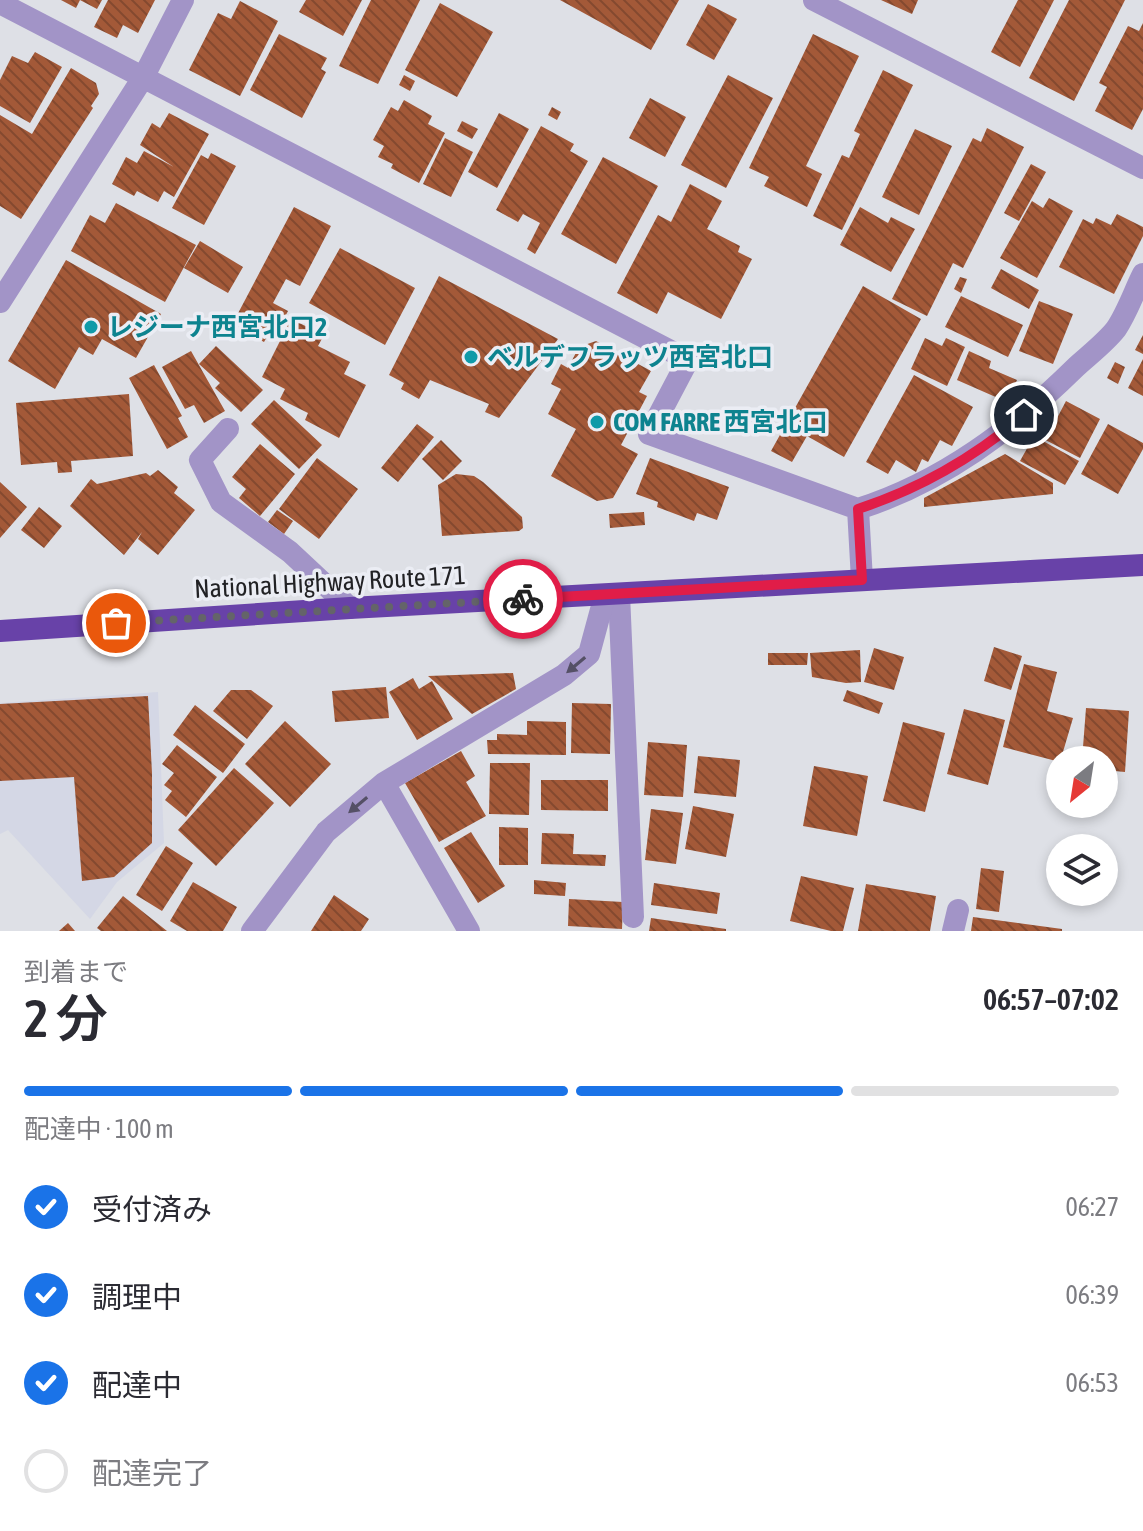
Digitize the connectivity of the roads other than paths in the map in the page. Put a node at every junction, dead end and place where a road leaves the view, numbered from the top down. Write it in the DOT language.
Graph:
graph roads {
  1 [pos="183,0"];
  2 [pos="814,0"];
  3 [pos="0,3"];
  4 [pos="144,76"];
  5 [pos="1143,168"];
  6 [pos="1143,274"];
  7 [pos="0,302"];
  8 [pos="228,429"];
  9 [pos="858,509"];
  10 [pos="1143,565"];
  11 [pos="862,580"];
  12 [pos="612,594"];
  13 [pos="350,608"];
  14 [pos="0,631"];
  15 [pos="384,783"];
  16 [pos="633,917"];
  17 [pos="252,931"];
  18 [pos="469,931"];
  1 -- 4 [label="street"];
  2 -- 5 [label="street"];
  3 -- 4 [label="street"];
  4 -- 7 [label="street"];
  4 -- 9 [label="street"];
  6 -- 9 [label="street"];
  8 -- 13 [label="street"];
  9 -- 11 [label="street"];
  10 -- 11 [label="highway, National Highway Route 171"];
  11 -- 12 [label="highway, National Highway Route 171"];
  12 -- 13 [label="highway, National Highway Route 171"];
  12 -- 15 [label="street, one-way"];
  12 -- 16 [label="street"];
  13 -- 14 [label="highway, National Highway Route 171"];
  15 -- 17 [label="street, one-way"];
  15 -- 18 [label="street"];
}
